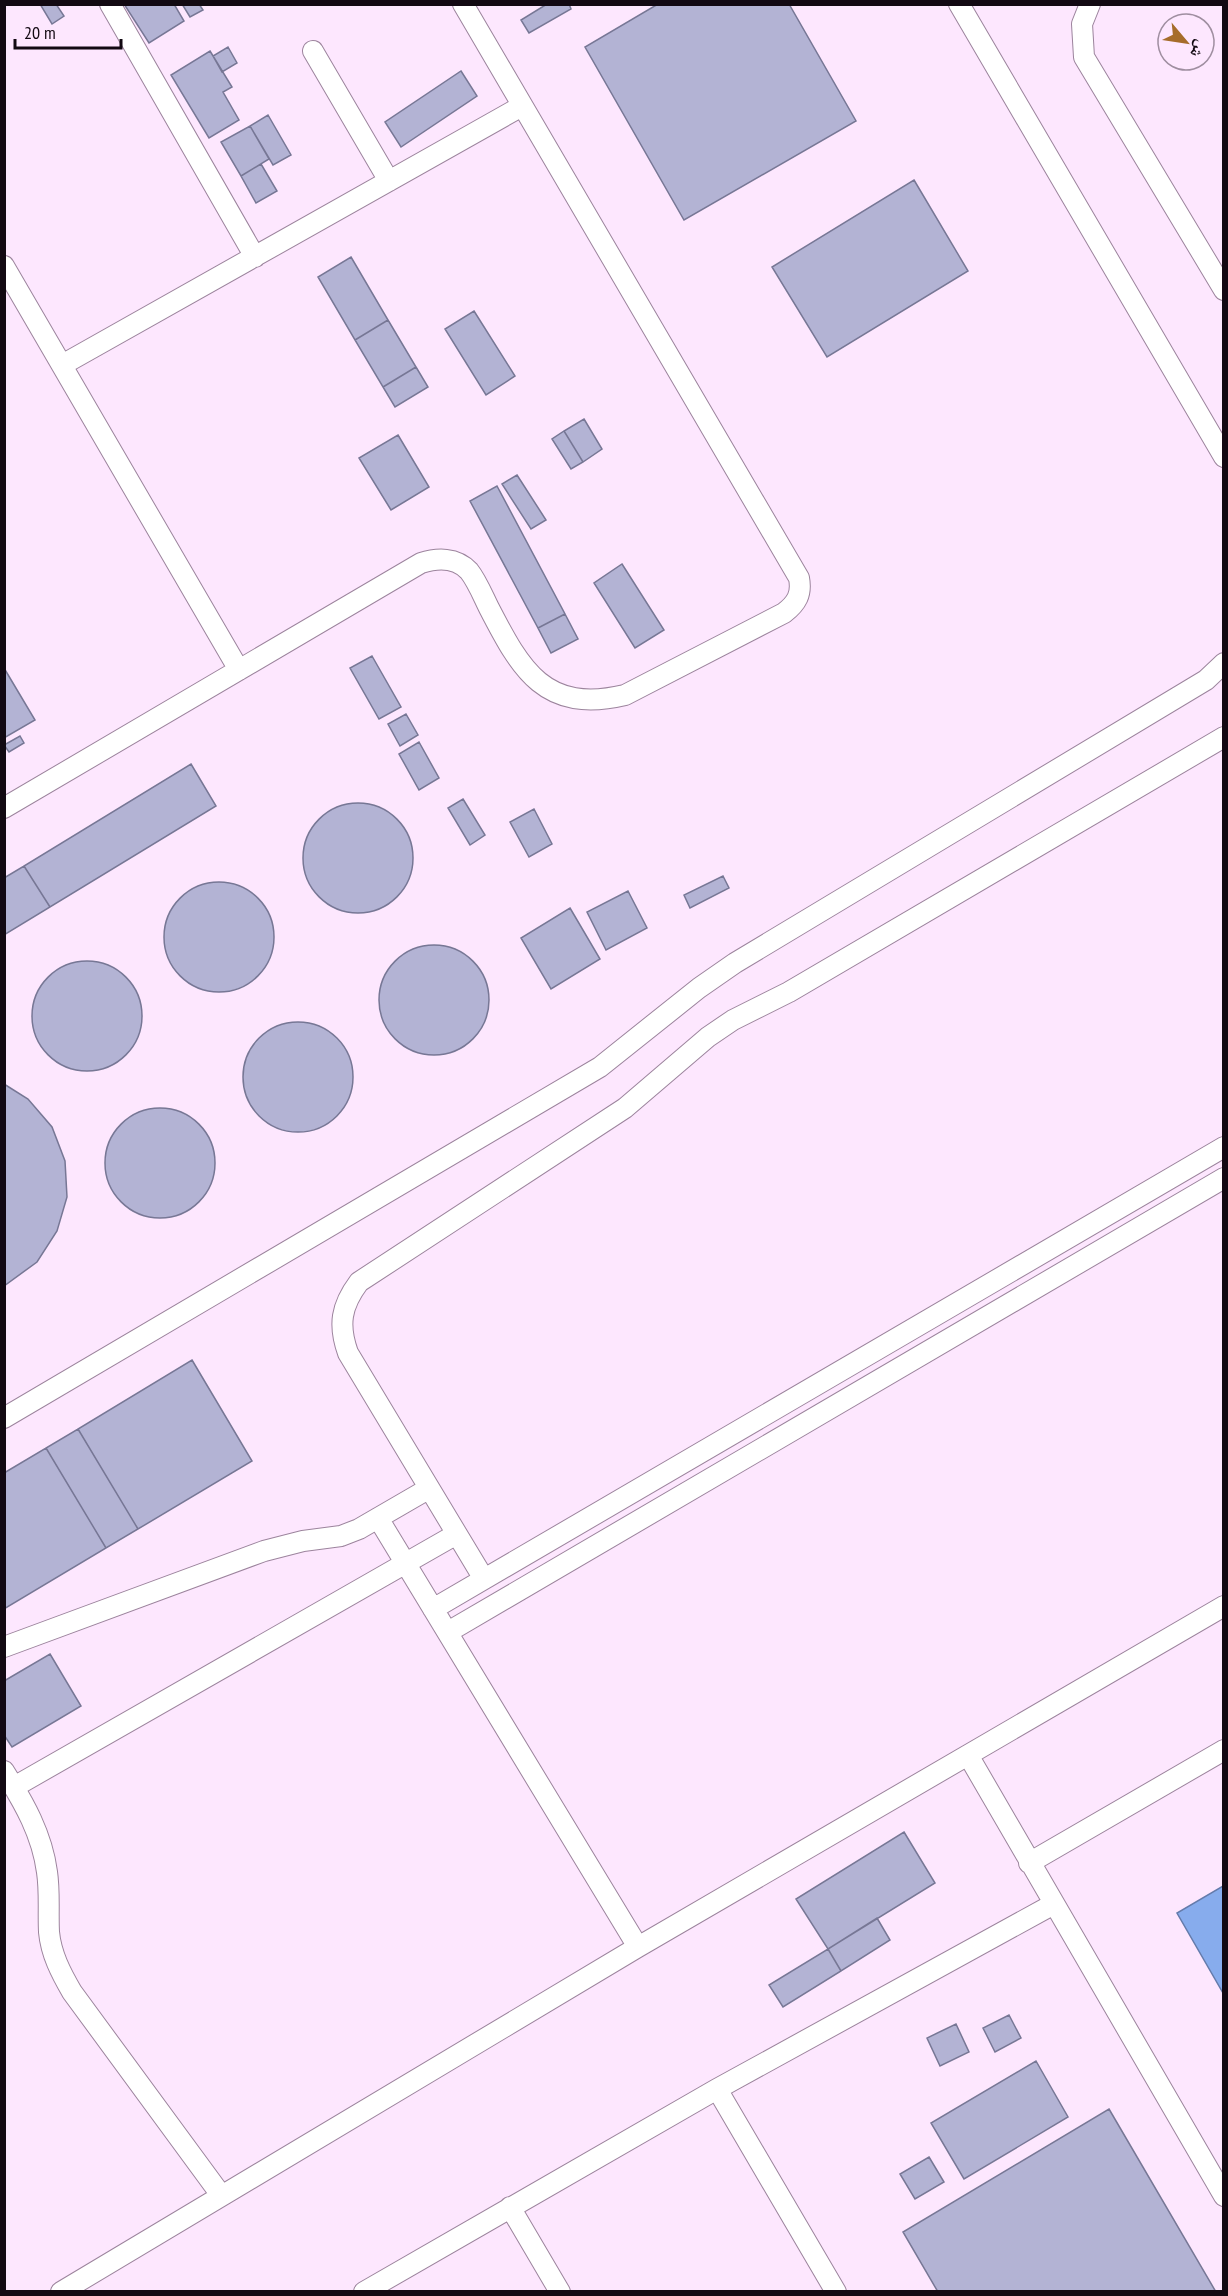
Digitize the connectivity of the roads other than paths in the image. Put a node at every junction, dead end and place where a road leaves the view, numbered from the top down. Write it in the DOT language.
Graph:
graph roads {
  1 [pos="110,4"];
  2 [pos="463,4"];
  3 [pos="959,4"];
  4 [pos="1090,4"];
  5 [pos="314,51"];
  6 [pos="522,106"];
  7 [pos="389,181"];
  8 [pos="255,257"];
  9 [pos="4,266"];
  10 [pos="1224,290"];
  11 [pos="62,365"];
  12 [pos="1224,457"];
  13 [pos="1224,663"];
  14 [pos="239,670"];
  15 [pos="1224,737"];
  16 [pos="4,808"];
  17 [pos="1224,1147"];
  18 [pos="1224,1178"];
  19 [pos="4,1418"];
  20 [pos="428,1489"];
  21 [pos="378,1518"];
  22 [pos="455,1535"];
  23 [pos="406,1563"];
  24 [pos="484,1580"];
  25 [pos="1224,1606"];
  26 [pos="434,1609"];
  27 [pos="448,1632"];
  28 [pos="4,1647"];
  29 [pos="1224,1750"];
  30 [pos="968,1755"];
  31 [pos="9,1779"];
  32 [pos="1029,1863"];
  33 [pos="1052,1905"];
  34 [pos="638,1947"];
  35 [pos="717,2089"];
  36 [pos="221,2195"];
  37 [pos="1224,2196"];
  38 [pos="510,2207"];
  39 [pos="83,2286"];
  40 [pos="61,2292"];
  41 [pos="364,2292"];
  42 [pos="560,2292"];
  43 [pos="836,2292"];
  1 -- 8 [label="lane"];
  2 -- 6 [label="lane"];
  3 -- 12 [label="lane"];
  4 -- 10 [label="lane"];
  5 -- 7 [label="lane"];
  6 -- 7 [label="lane"];
  6 -- 14 [label="lane"];
  7 -- 8 [label="lane"];
  8 -- 11 [label="lane"];
  9 -- 11 [label="lane"];
  11 -- 14 [label="lane"];
  13 -- 19 [label="lane"];
  14 -- 16 [label="lane"];
  15 -- 20 [label="lane"];
  17 -- 24 [label="lane"];
  18 -- 27 [label="lane"];
  20 -- 21 [label="lane"];
  20 -- 22 [label="lane"];
  21 -- 23 [label="lane"];
  21 -- 28 [label="lane"];
  22 -- 23 [label="lane"];
  22 -- 24 [label="lane"];
  23 -- 26 [label="lane"];
  23 -- 31 [label="lane"];
  24 -- 26 [label="lane"];
  25 -- 30 [label="lane"];
  26 -- 27 [label="lane"];
  27 -- 34 [label="lane"];
  29 -- 32 [label="lane"];
  30 -- 32 [label="lane"];
  30 -- 34 [label="lane"];
  31 -- 36 [label="lane"];
  32 -- 33 [label="lane"];
  33 -- 35 [label="lane"];
  33 -- 37 [label="lane"];
  34 -- 36 [label="lane"];
  35 -- 38 [label="lane"];
  35 -- 43 [label="lane"];
  36 -- 39 [label="lane"];
  38 -- 41 [label="lane"];
  38 -- 42 [label="lane"];
  39 -- 40 [label="lane"];
}
